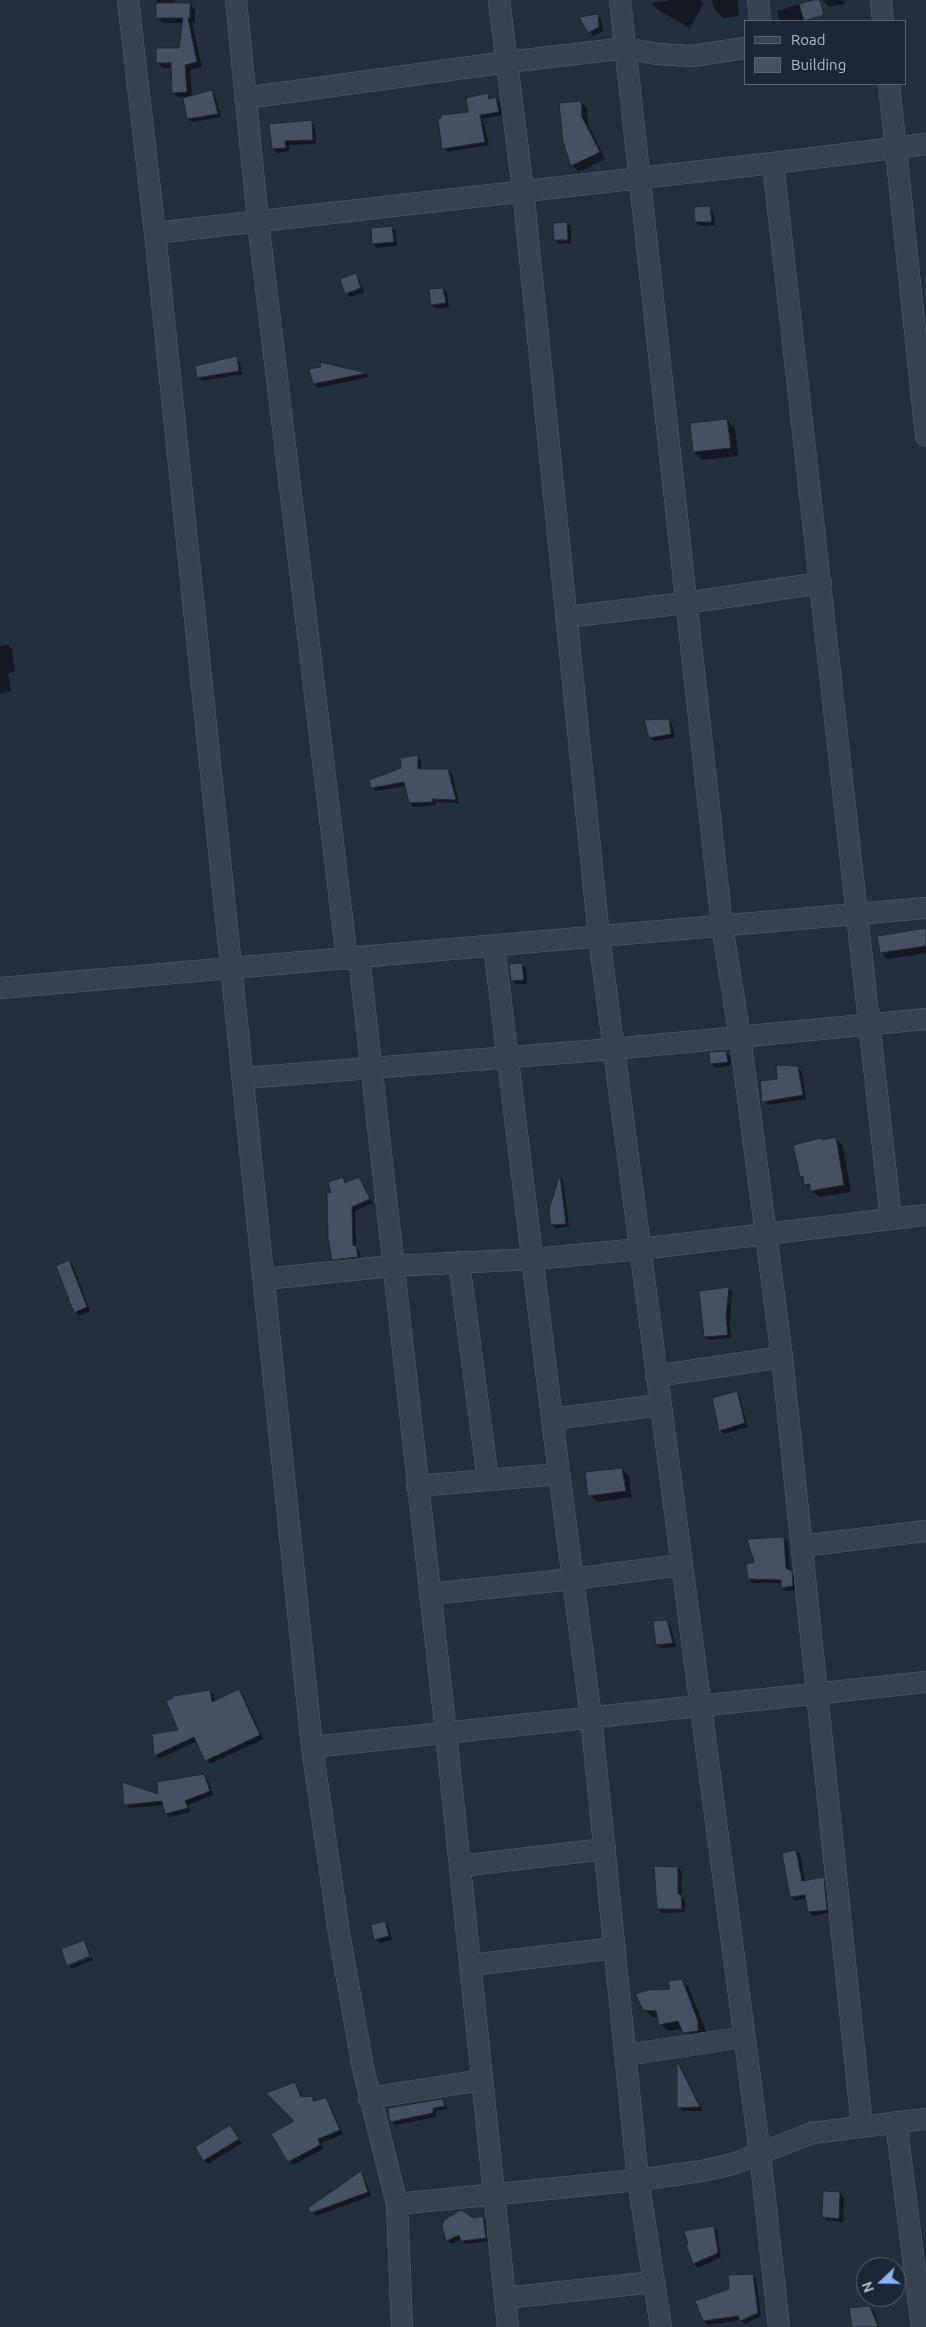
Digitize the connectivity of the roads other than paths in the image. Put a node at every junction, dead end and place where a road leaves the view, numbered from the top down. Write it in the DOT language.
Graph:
graph roads {
  1 [pos="128,0"];
  2 [pos="236,0"];
  3 [pos="500,0"];
  4 [pos="620,0"];
  5 [pos="758,0"];
  6 [pos="881,0"];
  7 [pos="760,20"];
  8 [pos="883,20"];
  9 [pos="627,48"];
  10 [pos="744,48"];
  11 [pos="507,62"];
  12 [pos="890,85"];
  13 [pos="245,98"];
  14 [pos="926,144"];
  15 [pos="896,147"];
  16 [pos="773,163"];
  17 [pos="640,179"];
  18 [pos="523,190"];
  19 [pos="258,221"];
  20 [pos="155,233"];
  21 [pos="926,436"];
  22 [pos="821,583"];
  23 [pos="686,603"];
  24 [pos="566,617"];
  25 [pos="926,908"];
  26 [pos="856,914"];
  27 [pos="722,926"];
  28 [pos="598,937"];
  29 [pos="494,946"];
  30 [pos="353,958"];
  31 [pos="232,969"];
  32 [pos="0,988"];
  33 [pos="926,1019"];
  34 [pos="868,1023"];
  35 [pos="740,1037"];
  36 [pos="613,1049"];
  37 [pos="508,1056"];
  38 [pos="370,1068"];
  39 [pos="244,1078"];
  40 [pos="926,1215"];
  41 [pos="892,1220"];
  42 [pos="767,1234"];
  43 [pos="640,1249"];
  44 [pos="534,1259"];
  45 [pos="459,1262"];
  46 [pos="392,1266"];
  47 [pos="264,1279"];
  48 [pos="782,1357"];
  49 [pos="656,1376"];
  50 [pos="660,1406"];
  51 [pos="552,1419"];
  52 [pos="559,1474"];
  53 [pos="488,1480"];
  54 [pos="417,1486"];
  55 [pos="926,1531"];
  56 [pos="802,1546"];
  57 [pos="681,1565"];
  58 [pos="573,1579"];
  59 [pos="430,1594"];
  60 [pos="926,1682"];
  61 [pos="817,1692"];
  62 [pos="700,1706"];
  63 [pos="592,1717"];
  64 [pos="446,1733"];
  65 [pos="312,1747"];
  66 [pos="605,1849"];
  67 [pos="460,1866"];
  68 [pos="615,1948"];
  69 [pos="470,1965"];
  70 [pos="744,2037"];
  71 [pos="626,2055"];
  72 [pos="482,2080"];
  73 [pos="369,2098"];
  74 [pos="926,2119"];
  75 [pos="896,2122"];
  76 [pos="862,2126"];
  77 [pos="760,2154"];
  78 [pos="638,2180"];
  79 [pos="494,2194"];
  80 [pos="396,2204"];
  81 [pos="654,2282"];
  82 [pos="505,2298"];
  83 [pos="402,2327"];
  84 [pos="508,2327"];
  85 [pos="661,2327"];
  86 [pos="779,2327"];
  87 [pos="922,2327"];
  1 -- 20 [label="street"];
  2 -- 13 [label="street"];
  3 -- 11 [label="street"];
  4 -- 9 [label="street"];
  5 -- 7 [label="street"];
  6 -- 8 [label="street"];
  9 -- 10 [label="street"];
  9 -- 11 [label="street"];
  9 -- 17 [label="street"];
  11 -- 13 [label="street"];
  11 -- 18 [label="street"];
  12 -- 15 [label="street"];
  13 -- 19 [label="street"];
  14 -- 15 [label="street"];
  15 -- 16 [label="street"];
  15 -- 21 [label="street"];
  16 -- 17 [label="street"];
  16 -- 22 [label="street"];
  17 -- 18 [label="street"];
  17 -- 23 [label="street"];
  18 -- 19 [label="street"];
  18 -- 24 [label="street"];
  19 -- 20 [label="street"];
  19 -- 30 [label="street"];
  20 -- 31 [label="street"];
  22 -- 23 [label="street"];
  22 -- 26 [label="street"];
  23 -- 24 [label="street"];
  23 -- 27 [label="street"];
  24 -- 28 [label="street"];
  25 -- 26 [label="street"];
  26 -- 27 [label="street"];
  26 -- 34 [label="street"];
  27 -- 28 [label="street"];
  27 -- 35 [label="street"];
  28 -- 29 [label="street"];
  28 -- 36 [label="street"];
  29 -- 30 [label="street"];
  29 -- 37 [label="street"];
  30 -- 31 [label="street"];
  30 -- 38 [label="street"];
  31 -- 32 [label="street"];
  31 -- 39 [label="street"];
  33 -- 34 [label="street"];
  34 -- 35 [label="street"];
  34 -- 41 [label="street"];
  35 -- 36 [label="street"];
  35 -- 42 [label="street"];
  36 -- 37 [label="street"];
  36 -- 43 [label="street"];
  37 -- 38 [label="street"];
  37 -- 44 [label="street"];
  38 -- 39 [label="street"];
  38 -- 46 [label="street"];
  39 -- 47 [label="street"];
  40 -- 41 [label="street"];
  41 -- 42 [label="street"];
  42 -- 43 [label="street"];
  42 -- 48 [label="street"];
  43 -- 44 [label="street"];
  43 -- 49 [label="street"];
  44 -- 45 [label="street"];
  44 -- 51 [label="street"];
  45 -- 46 [label="street"];
  45 -- 53 [label="street"];
  46 -- 47 [label="street"];
  46 -- 54 [label="street"];
  47 -- 65 [label="street"];
  48 -- 49 [label="street"];
  48 -- 56 [label="street"];
  49 -- 50 [label="street"];
  50 -- 51 [label="street"];
  50 -- 57 [label="street"];
  51 -- 52 [label="street"];
  52 -- 53 [label="street"];
  52 -- 58 [label="street"];
  53 -- 54 [label="street"];
  54 -- 59 [label="street"];
  55 -- 56 [label="street"];
  56 -- 61 [label="street"];
  57 -- 58 [label="street"];
  57 -- 62 [label="street"];
  58 -- 59 [label="street"];
  58 -- 63 [label="street"];
  59 -- 64 [label="street"];
  60 -- 61 [label="street"];
  61 -- 62 [label="street"];
  61 -- 76 [label="street"];
  62 -- 63 [label="street"];
  62 -- 70 [label="street"];
  63 -- 64 [label="street"];
  63 -- 66 [label="street"];
  64 -- 65 [label="street"];
  64 -- 67 [label="street"];
  65 -- 73 [label="street"];
  66 -- 67 [label="street"];
  66 -- 68 [label="street"];
  67 -- 69 [label="street"];
  68 -- 69 [label="street"];
  68 -- 71 [label="street"];
  69 -- 72 [label="street"];
  70 -- 71 [label="street"];
  70 -- 77 [label="street"];
  71 -- 78 [label="street"];
  72 -- 73 [label="street"];
  72 -- 79 [label="street"];
  73 -- 80 [label="street"];
  74 -- 75 [label="street"];
  75 -- 76 [label="street"];
  75 -- 87 [label="street"];
  76 -- 77 [label="street"];
  77 -- 78 [label="street"];
  77 -- 86 [label="street"];
  78 -- 79 [label="street"];
  78 -- 81 [label="street"];
  79 -- 80 [label="street"];
  79 -- 82 [label="street"];
  80 -- 83 [label="street"];
  81 -- 82 [label="street"];
  81 -- 85 [label="street"];
  82 -- 84 [label="street"];
}
